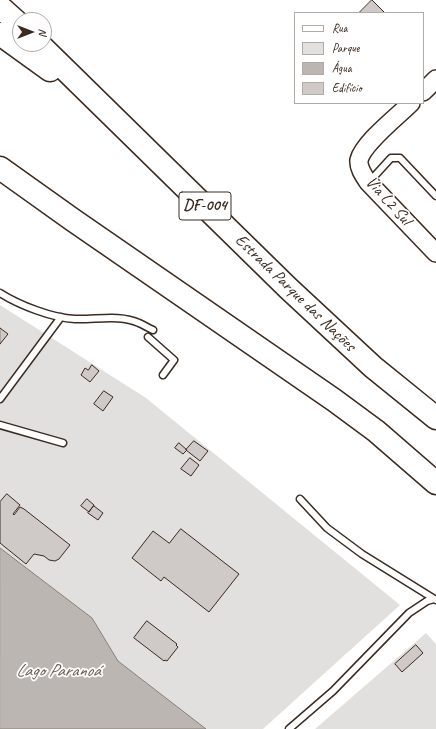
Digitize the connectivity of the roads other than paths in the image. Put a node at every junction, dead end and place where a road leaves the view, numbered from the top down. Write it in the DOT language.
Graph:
graph roads {
  1 [pos="0,6"];
  2 [pos="12,18"];
  3 [pos="0,34"];
  4 [pos="47,52"];
  5 [pos="436,79"];
  6 [pos="424,91"];
  7 [pos="410,104"];
  8 [pos="114,117"];
  9 [pos="0,168"];
  10 [pos="368,182"];
  11 [pos="436,196"];
  12 [pos="436,253"];
  13 [pos="0,293"];
  14 [pos="61,317"];
  15 [pos="153,330"];
  16 [pos="148,337"];
  17 [pos="163,375"];
  18 [pos="0,399"];
  19 [pos="414,401"];
  20 [pos="436,401"];
  21 [pos="436,418"];
  22 [pos="0,425"];
  23 [pos="63,443"];
  24 [pos="436,483"];
  25 [pos="300,498"];
  26 [pos="435,599"];
  27 [pos="289,729"];
  1 -- 2 [label="highway"];
  3 -- 8 [label="highway"];
  4 -- 8 [label="highway, Estrada Parque das Nações / DF-004"];
  5 -- 6 [label="street"];
  7 -- 10 [label="street, Via L2 Sul"];
  8 -- 19 [label="highway, Estrada Parque das Nações / DF-004"];
  9 -- 24 [label="highway"];
  10 -- 11 [label="lane"];
  10 -- 12 [label="street, Via L2 Sul"];
  13 -- 14 [label="lane"];
  14 -- 15 [label="lane"];
  14 -- 18 [label="lane"];
  16 -- 17 [label="lane"];
  19 -- 20 [label="street"];
  19 -- 21 [label="highway, Estrada Parque das Nações / DF-004"];
  22 -- 23 [label="lane"];
  25 -- 26 [label="lane"];
  26 -- 27 [label="lane"];
}
